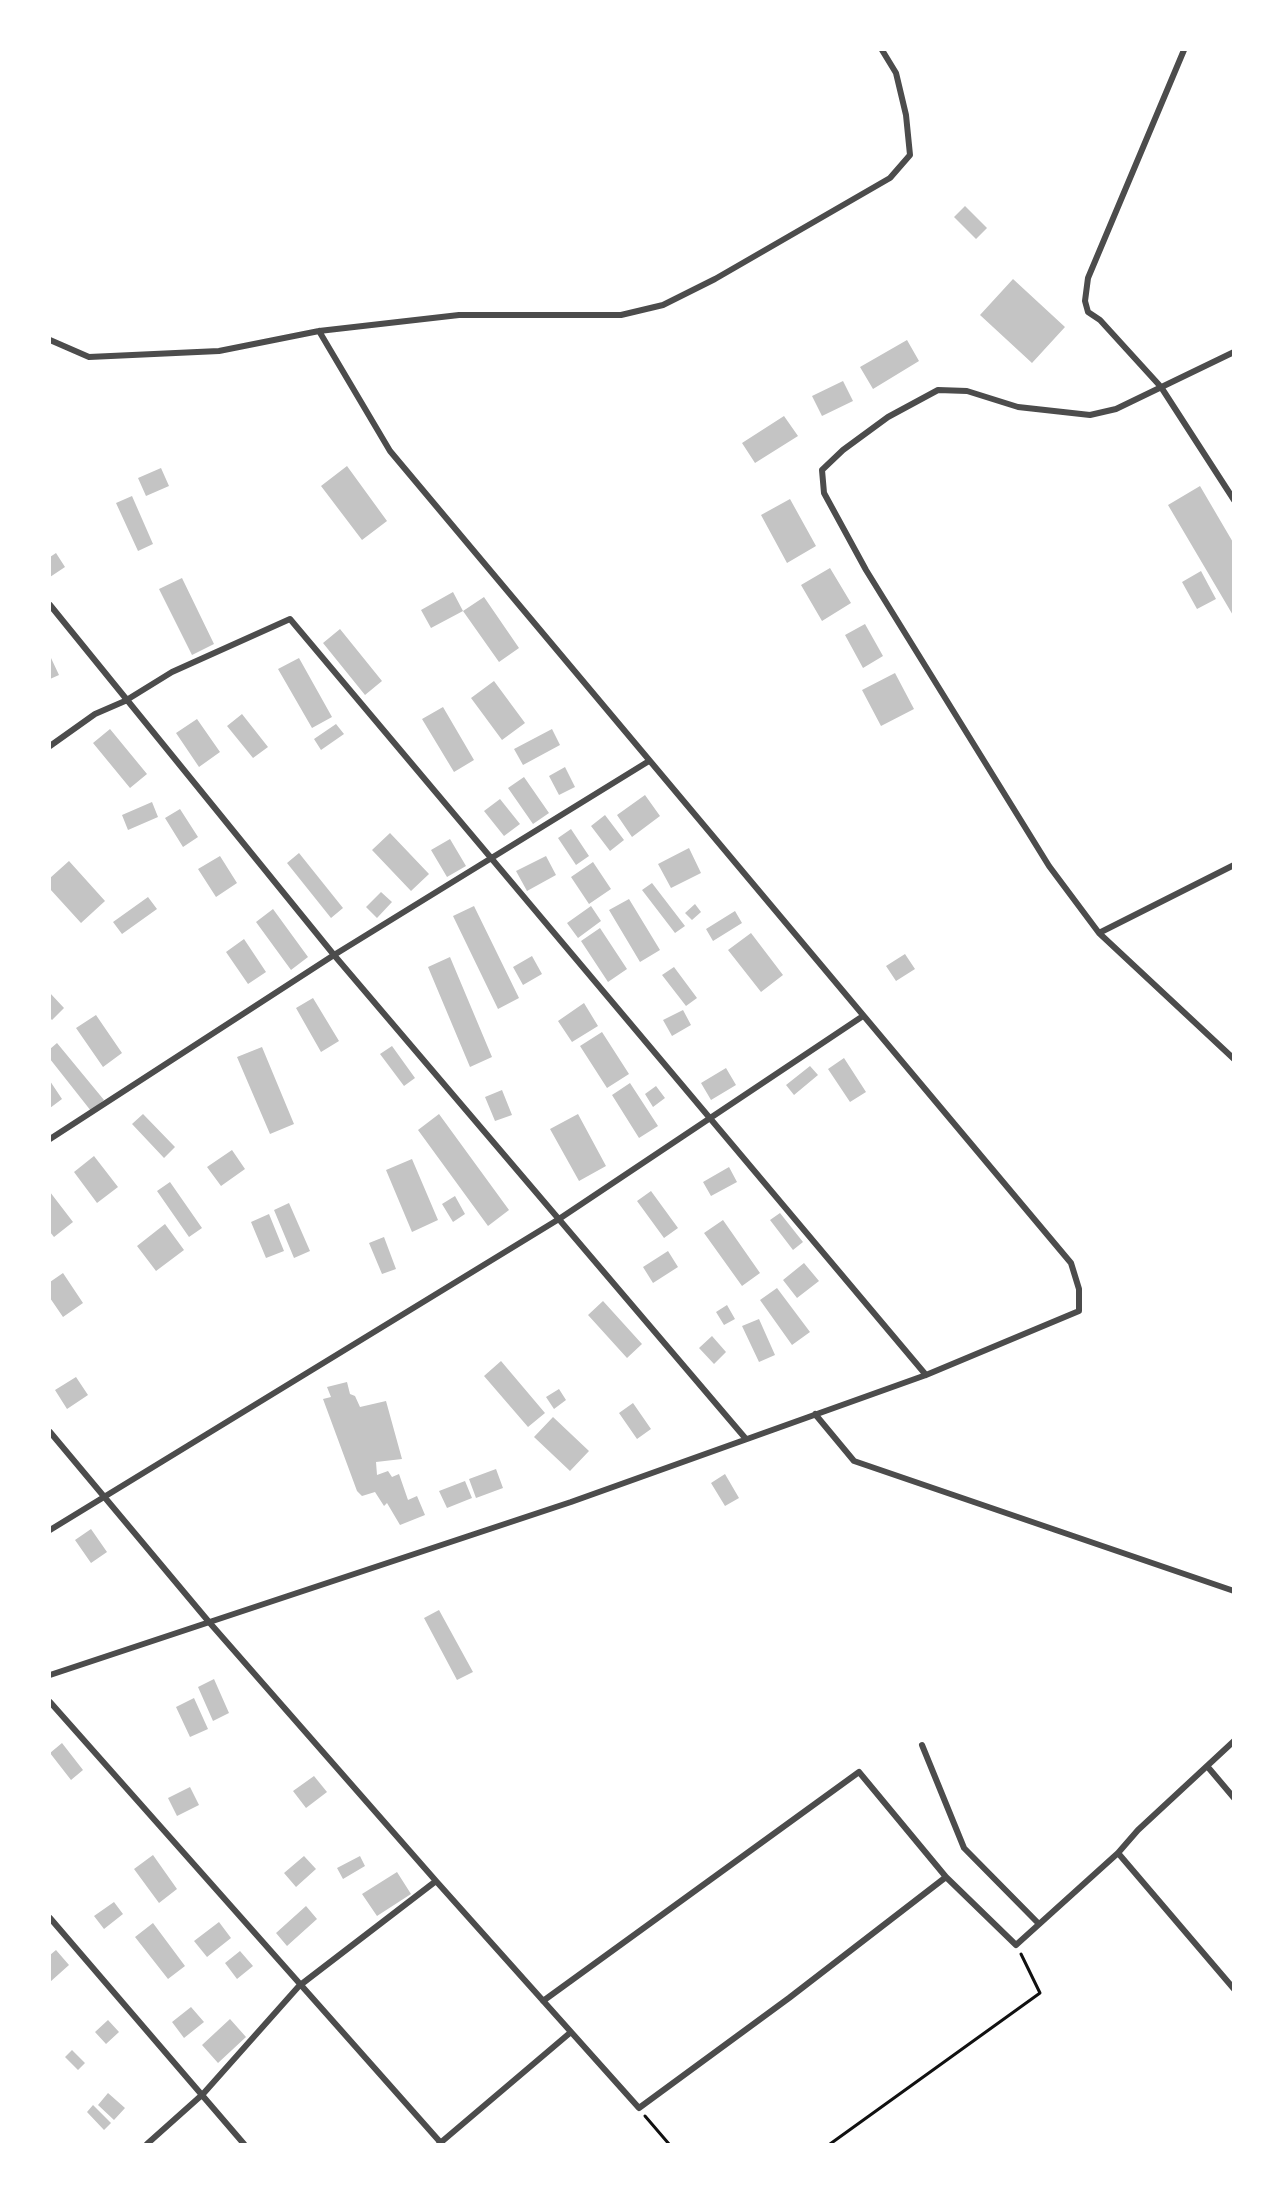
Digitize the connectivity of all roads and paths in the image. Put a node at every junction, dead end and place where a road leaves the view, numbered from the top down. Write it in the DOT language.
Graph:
graph roads {
  1 [pos="882,50"];
  2 [pos="1184,50"];
  3 [pos="319,331"];
  4 [pos="50,339"];
  5 [pos="1233,352"];
  6 [pos="1161,387"];
  7 [pos="1233,500"];
  8 [pos="50,605"];
  9 [pos="125,701"];
  10 [pos="50,746"];
  11 [pos="649,761"];
  12 [pos="490,859"];
  13 [pos="1233,866"];
  14 [pos="1099,933"];
  15 [pos="334,955"];
  16 [pos="863,1016"];
  17 [pos="1233,1059"];
  18 [pos="710,1118"];
  19 [pos="50,1139"];
  20 [pos="559,1219"];
  21 [pos="926,1374"];
  22 [pos="815,1414"];
  23 [pos="50,1432"];
  24 [pos="746,1439"];
  25 [pos="105,1497"];
  26 [pos="50,1530"];
  27 [pos="1233,1592"];
  28 [pos="209,1622"];
  29 [pos="50,1675"];
  30 [pos="50,1702"];
  31 [pos="1233,1742"];
  32 [pos="922,1745"];
  33 [pos="1207,1766"];
  34 [pos="1233,1798"];
  35 [pos="1118,1853"];
  36 [pos="946,1877"];
  37 [pos="436,1881"];
  38 [pos="50,1918"];
  39 [pos="1039,1924"];
  40 [pos="1016,1945"];
  41 [pos="299,1986"];
  42 [pos="1233,1989"];
  43 [pos="543,2001"];
  44 [pos="571,2032"];
  45 [pos="203,2094"];
  46 [pos="639,2108"];
  47 [pos="440,2144"];
  48 [pos="147,2145"];
  49 [pos="244,2145"];
  50 [pos="669,2145"];
  51 [pos="830,2145"];
  1 -- 3 [label="street"];
  2 -- 6 [label="street"];
  3 -- 4 [label="street"];
  3 -- 11 [label="street"];
  5 -- 6 [label="street"];
  6 -- 7 [label="street"];
  6 -- 14 [label="street"];
  8 -- 9 [label="street"];
  9 -- 10 [label="street"];
  9 -- 12 [label="street"];
  9 -- 15 [label="street"];
  11 -- 12 [label="street"];
  11 -- 16 [label="street"];
  12 -- 15 [label="street"];
  12 -- 18 [label="street"];
  13 -- 14 [label="street"];
  14 -- 17 [label="street"];
  15 -- 19 [label="street"];
  15 -- 20 [label="street"];
  16 -- 18 [label="street"];
  16 -- 21 [label="street"];
  18 -- 20 [label="street"];
  18 -- 21 [label="street"];
  20 -- 24 [label="street"];
  20 -- 25 [label="street"];
  21 -- 22 [label="street"];
  22 -- 24 [label="street"];
  22 -- 27 [label="street"];
  23 -- 25 [label="street"];
  24 -- 28 [label="street"];
  25 -- 26 [label="street"];
  25 -- 28 [label="street"];
  28 -- 29 [label="street"];
  28 -- 37 [label="street"];
  30 -- 41 [label="street"];
  31 -- 33 [label="street"];
  32 -- 39 [label="street"];
  33 -- 34 [label="street"];
  33 -- 35 [label="street"];
  35 -- 39 [label="street"];
  35 -- 42 [label="street"];
  36 -- 40 [label="street"];
  36 -- 43 [label="street"];
  36 -- 46 [label="street"];
  37 -- 41 [label="street"];
  37 -- 43 [label="street"];
  38 -- 45 [label="street"];
  39 -- 40 [label="street"];
  40 -- 51 [label="path"];
  41 -- 45 [label="street"];
  41 -- 47 [label="street"];
  43 -- 44 [label="street"];
  44 -- 46 [label="street"];
  44 -- 47 [label="street"];
  45 -- 48 [label="street"];
  45 -- 49 [label="street"];
  46 -- 50 [label="path"];
}
